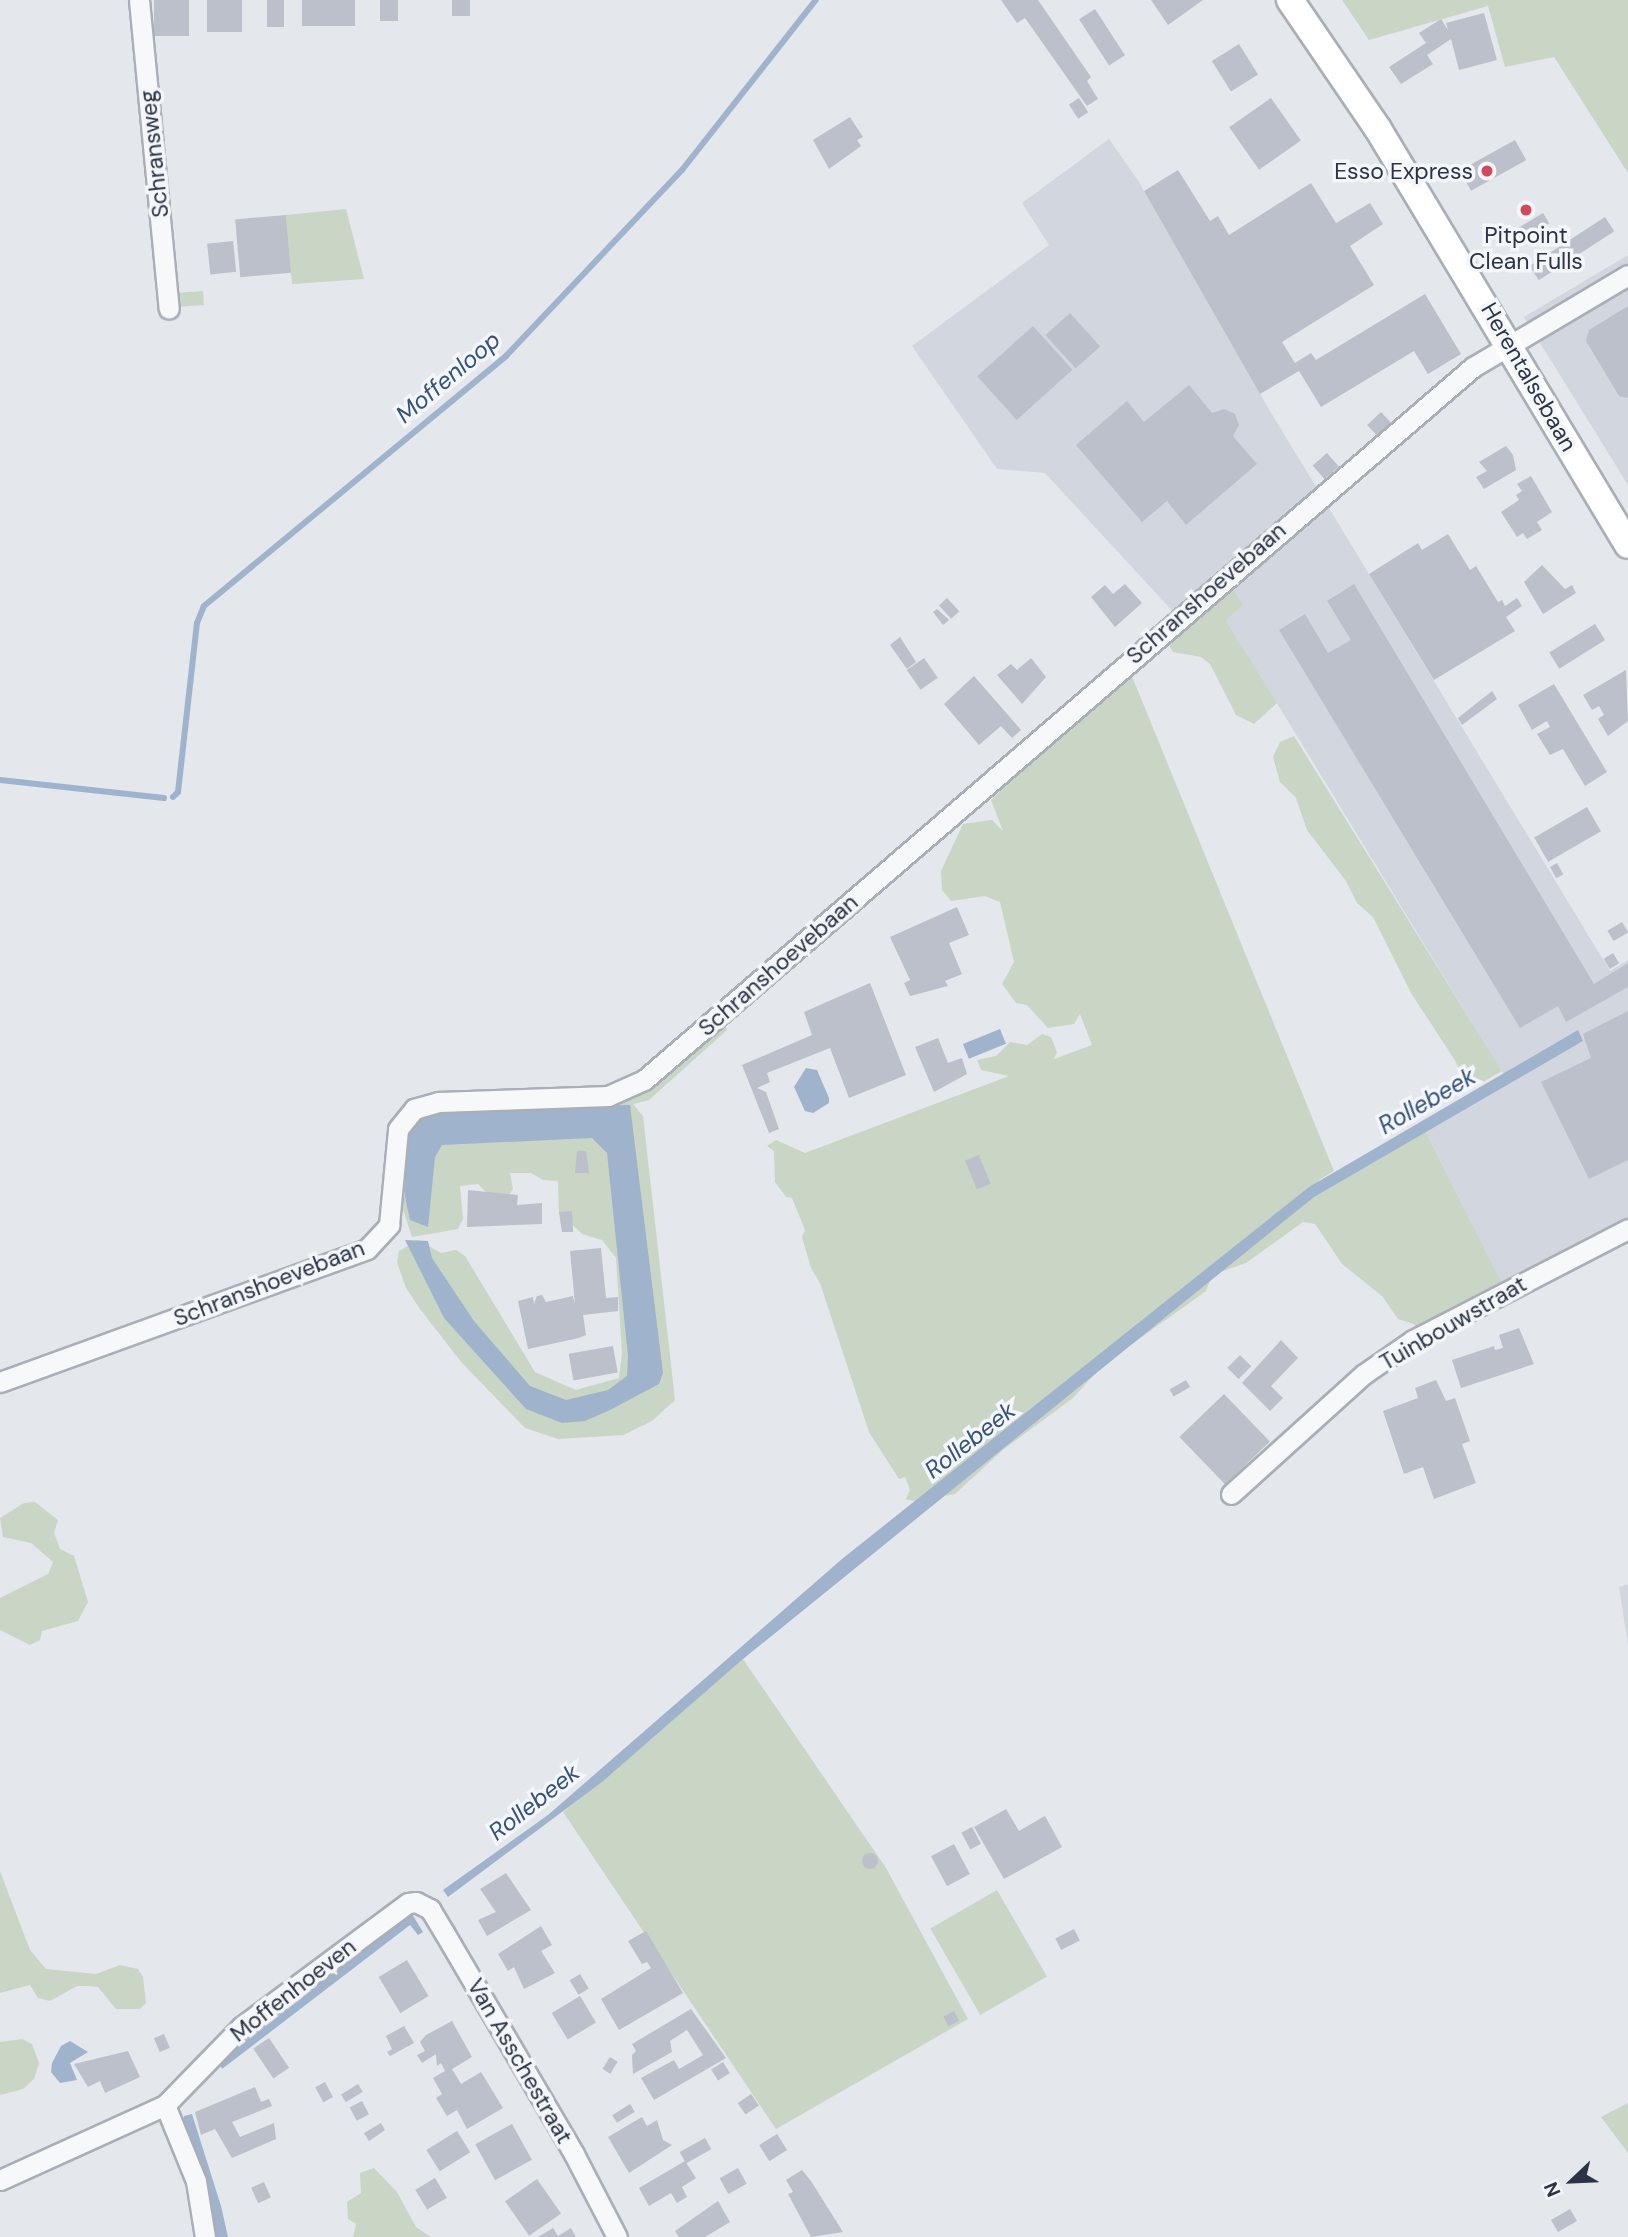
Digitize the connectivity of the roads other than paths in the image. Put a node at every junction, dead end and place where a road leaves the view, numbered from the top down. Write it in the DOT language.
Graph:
graph roads {
  1 [pos="139,0"];
  2 [pos="1290,0"];
  3 [pos="1628,275"];
  4 [pos="169,309"];
  5 [pos="1510,347"];
  6 [pos="1628,545"];
  7 [pos="1628,1229"];
  8 [pos="0,1382"];
  9 [pos="1231,1494"];
  10 [pos="408,1903"];
  11 [pos="165,2105"];
  12 [pos="0,2180"];
  13 [pos="205,2237"];
  14 [pos="617,2237"];
  1 -- 4 [label="street, Schransweg"];
  2 -- 5 [label="main road, Herentalsebaan"];
  3 -- 5 [label="street, Schranshoevebaan"];
  5 -- 6 [label="main road, Herentalsebaan"];
  5 -- 8 [label="street, Schranshoevebaan"];
  7 -- 9 [label="street, Tuinbouwstraat"];
  10 -- 11 [label="street, Moffenhoeven"];
  10 -- 14 [label="street, Van Asschestraat"];
  11 -- 12 [label="street, Moffenhoeven"];
  11 -- 13 [label="street"];
}
